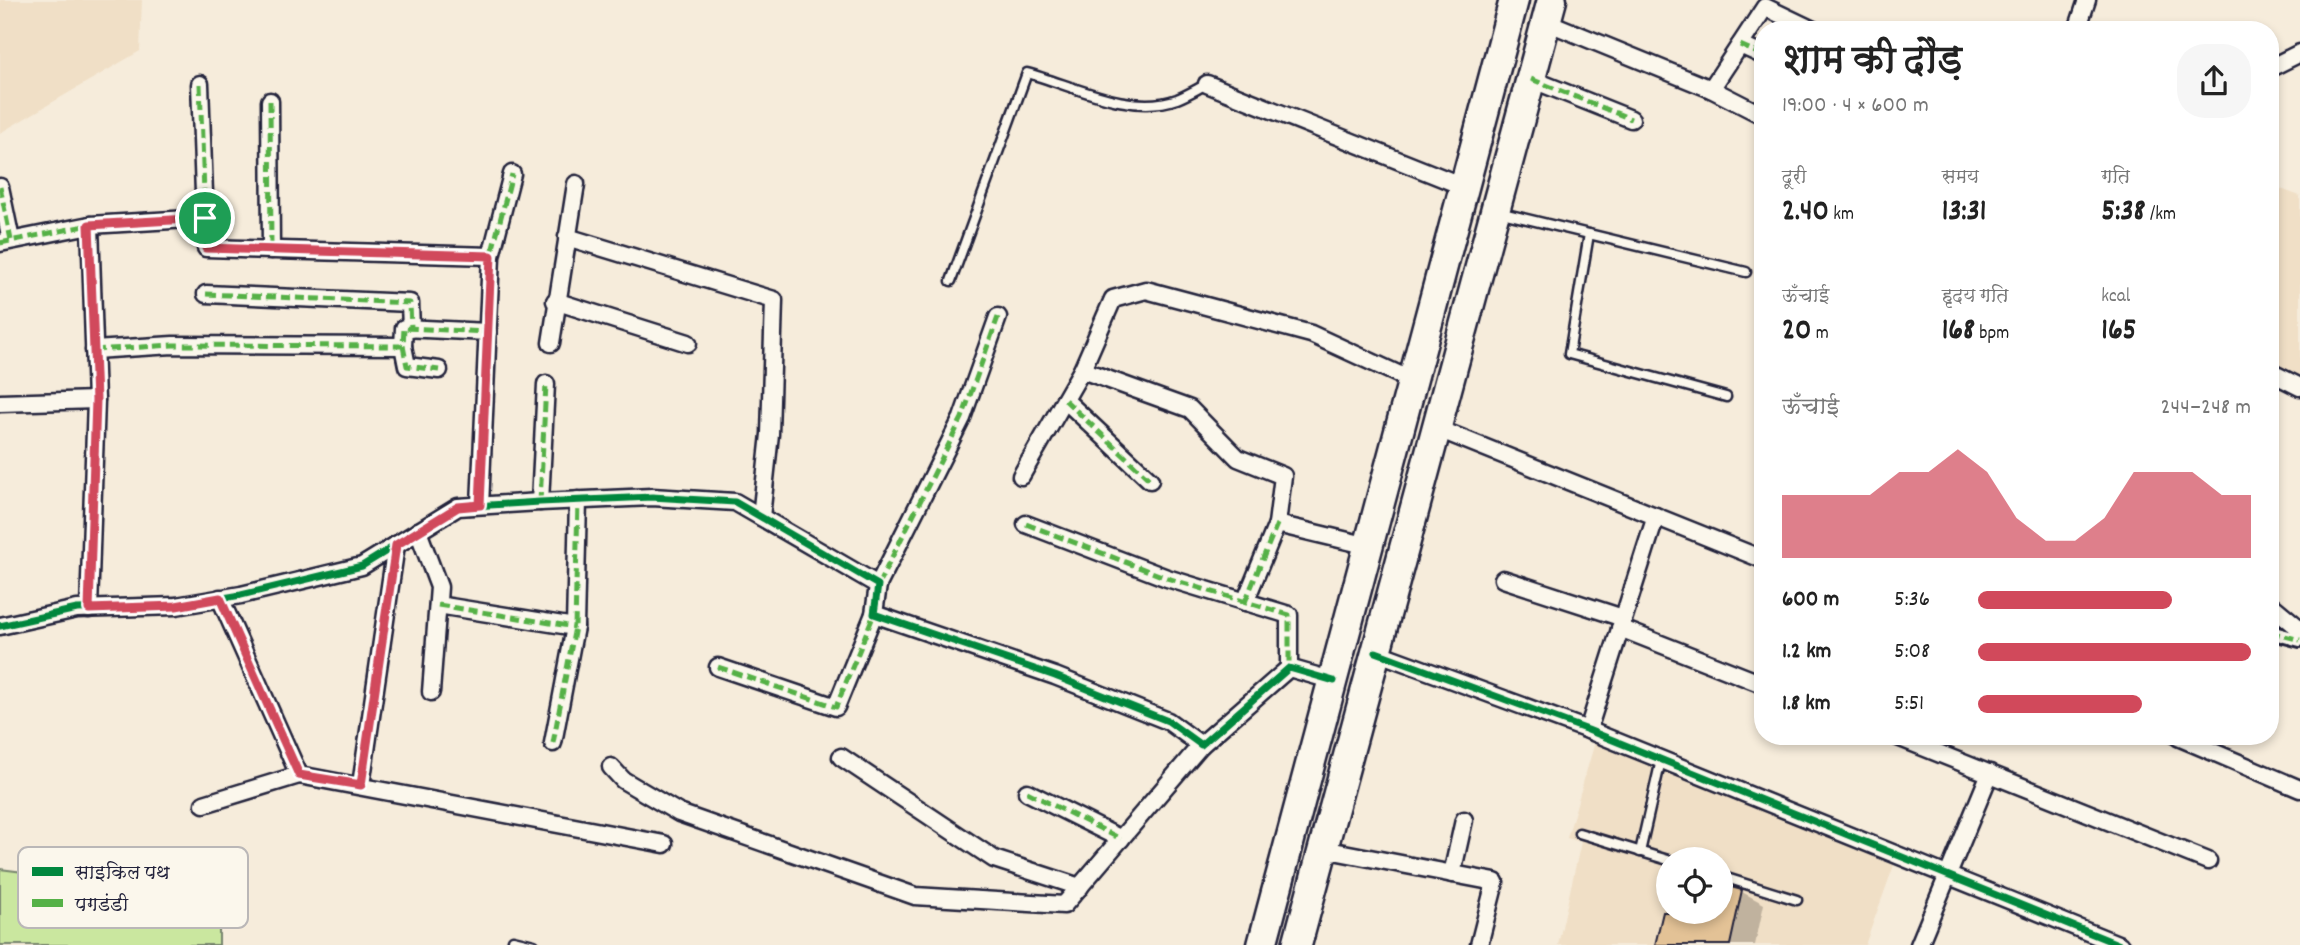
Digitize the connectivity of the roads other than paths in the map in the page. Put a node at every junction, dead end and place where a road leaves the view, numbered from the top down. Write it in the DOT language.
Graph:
graph roads {
  1 [pos="1514,0"];
  2 [pos="2087,0"];
  3 [pos="1767,4"];
  4 [pos="1550,11"];
  5 [pos="1756,21"];
  6 [pos="1797,21"];
  7 [pos="2080,21"];
  8 [pos="1754,24"];
  9 [pos="1740,45"];
  10 [pos="1754,51"];
  11 [pos="2300,53"];
  12 [pos="2279,64"];
  13 [pos="1531,79"];
  14 [pos="200,84"];
  15 [pos="1207,84"];
  16 [pos="1711,89"];
  17 [pos="270,101"];
  18 [pos="1754,111"];
  19 [pos="1631,119"];
  20 [pos="512,174"];
  21 [pos="576,184"];
  22 [pos="0,187"];
  23 [pos="1465,187"];
  24 [pos="1495,212"];
  25 [pos="205,218"];
  26 [pos="89,225"];
  27 [pos="1589,234"];
  28 [pos="567,237"];
  29 [pos="6,242"];
  30 [pos="271,250"];
  31 [pos="491,256"];
  32 [pos="1746,272"];
  33 [pos="951,281"];
  34 [pos="206,294"];
  35 [pos="555,301"];
  36 [pos="998,317"];
  37 [pos="411,328"];
  38 [pos="488,332"];
  39 [pos="551,343"];
  40 [pos="688,343"];
  41 [pos="403,346"];
  42 [pos="94,350"];
  43 [pos="439,370"];
  44 [pos="1082,370"];
  45 [pos="2279,376"];
  46 [pos="1412,381"];
  47 [pos="546,384"];
  48 [pos="2300,387"];
  49 [pos="1726,397"];
  50 [pos="96,400"];
  51 [pos="1065,400"];
  52 [pos="0,403"];
  53 [pos="1436,428"];
  54 [pos="1021,476"];
  55 [pos="1150,480"];
  56 [pos="578,500"];
  57 [pos="540,502"];
  58 [pos="480,505"];
  59 [pos="1656,516"];
  60 [pos="761,517"];
  61 [pos="1026,524"];
  62 [pos="1277,524"];
  63 [pos="418,531"];
  64 [pos="396,545"];
  65 [pos="1369,546"];
  66 [pos="1754,556"];
  67 [pos="1503,579"];
  68 [pos="878,585"];
  69 [pos="220,598"];
  70 [pos="1245,602"];
  71 [pos="438,605"];
  72 [pos="89,609"];
  73 [pos="2279,612"];
  74 [pos="874,614"];
  75 [pos="1621,623"];
  76 [pos="0,626"];
  77 [pos="575,627"];
  78 [pos="2300,629"];
  79 [pos="2279,634"];
  80 [pos="2300,640"];
  81 [pos="1376,652"];
  82 [pos="718,667"];
  83 [pos="1289,668"];
  84 [pos="1334,681"];
  85 [pos="1754,681"];
  86 [pos="430,692"];
  87 [pos="1588,730"];
  88 [pos="553,743"];
  89 [pos="1201,745"];
  90 [pos="1918,745"];
  91 [pos="2197,745"];
  92 [pos="841,757"];
  93 [pos="1661,760"];
  94 [pos="611,767"];
  95 [pos="1990,773"];
  96 [pos="299,775"];
  97 [pos="361,785"];
  98 [pos="2300,789"];
  99 [pos="1027,792"];
  100 [pos="204,804"];
  101 [pos="1464,820"];
  102 [pos="1579,833"];
  103 [pos="1121,839"];
  104 [pos="664,844"];
  105 [pos="1323,849"];
  106 [pos="1640,852"];
  107 [pos="1656,857"];
  108 [pos="2208,860"];
  109 [pos="1452,874"];
  110 [pos="1947,876"];
  111 [pos="1733,880"];
  112 [pos="1080,887"];
  113 [pos="1797,900"];
  114 [pos="513,940"];
  115 [pos="534,945"];
  116 [pos="1262,945"];
  117 [pos="1297,945"];
  118 [pos="1479,945"];
  119 [pos="1919,945"];
  120 [pos="2120,945"];
  1 -- 23 [label="highway"];
  2 -- 7 [label="street"];
  3 -- 5 [label="street"];
  3 -- 6 [label="street"];
  4 -- 13 [label="highway"];
  4 -- 16 [label="street"];
  8 -- 9 [label="street"];
  9 -- 10 [label="street"];
  9 -- 16 [label="street"];
  11 -- 12 [label="street"];
  13 -- 19 [label="street"];
  13 -- 24 [label="highway"];
  14 -- 25 [label="street"];
  15 -- 23 [label="street"];
  15 -- 33 [label="lane"];
  16 -- 18 [label="street"];
  17 -- 30 [label="street"];
  20 -- 31 [label="street"];
  21 -- 28 [label="street"];
  22 -- 29 [label="street"];
  23 -- 46 [label="highway"];
  24 -- 27 [label="lane"];
  24 -- 53 [label="highway"];
  25 -- 26 [label="street"];
  25 -- 30 [label="street"];
  26 -- 29 [label="street"];
  26 -- 42 [label="street"];
  27 -- 32 [label="lane"];
  27 -- 49 [label="lane"];
  28 -- 35 [label="street"];
  28 -- 60 [label="street"];
  30 -- 31 [label="street"];
  31 -- 38 [label="street"];
  34 -- 37 [label="street"];
  35 -- 39 [label="street"];
  35 -- 40 [label="street"];
  36 -- 68 [label="street"];
  37 -- 38 [label="street"];
  37 -- 41 [label="street"];
  38 -- 58 [label="street"];
  41 -- 42 [label="street"];
  41 -- 43 [label="street"];
  42 -- 50 [label="street"];
  44 -- 46 [label="street"];
  44 -- 51 [label="street"];
  44 -- 62 [label="street"];
  45 -- 48 [label="street"];
  46 -- 65 [label="highway"];
  47 -- 57 [label="street"];
  50 -- 52 [label="street"];
  50 -- 72 [label="street"];
  51 -- 54 [label="street"];
  51 -- 55 [label="street"];
  53 -- 59 [label="street"];
  53 -- 81 [label="highway"];
  56 -- 57 [label="street"];
  56 -- 60 [label="street"];
  56 -- 77 [label="street"];
  57 -- 58 [label="street"];
  58 -- 63 [label="street"];
  59 -- 66 [label="street"];
  59 -- 75 [label="street"];
  60 -- 68 [label="street"];
  61 -- 70 [label="street"];
  62 -- 65 [label="street"];
  62 -- 70 [label="street"];
  63 -- 64 [label="street"];
  63 -- 71 [label="street"];
  64 -- 69 [label="street"];
  64 -- 97 [label="street"];
  65 -- 84 [label="highway"];
  67 -- 75 [label="street"];
  68 -- 74 [label="street"];
  69 -- 72 [label="street"];
  69 -- 96 [label="street"];
  70 -- 83 [label="street"];
  71 -- 77 [label="street"];
  71 -- 86 [label="street"];
  72 -- 76 [label="street"];
  73 -- 78 [label="street"];
  74 -- 82 [label="street"];
  74 -- 89 [label="street"];
  75 -- 85 [label="street"];
  75 -- 87 [label="street"];
  77 -- 88 [label="street"];
  79 -- 80 [label="street"];
  81 -- 87 [label="street"];
  81 -- 105 [label="highway"];
  83 -- 84 [label="street"];
  83 -- 89 [label="street"];
  84 -- 116 [label="highway"];
  87 -- 93 [label="street"];
  89 -- 103 [label="street"];
  90 -- 95 [label="street"];
  91 -- 98 [label="street"];
  92 -- 112 [label="street"];
  93 -- 106 [label="lane"];
  93 -- 110 [label="street"];
  94 -- 112 [label="street"];
  95 -- 108 [label="street"];
  95 -- 110 [label="street"];
  96 -- 97 [label="street"];
  96 -- 100 [label="street"];
  97 -- 104 [label="street"];
  99 -- 103 [label="street"];
  101 -- 109 [label="street"];
  102 -- 106 [label="lane"];
  103 -- 112 [label="street"];
  105 -- 109 [label="street"];
  105 -- 117 [label="highway"];
  106 -- 107 [label="lane"];
  109 -- 118 [label="street"];
  110 -- 119 [label="street"];
  110 -- 120 [label="street"];
  111 -- 113 [label="lane"];
  114 -- 115 [label="lane"];
}
